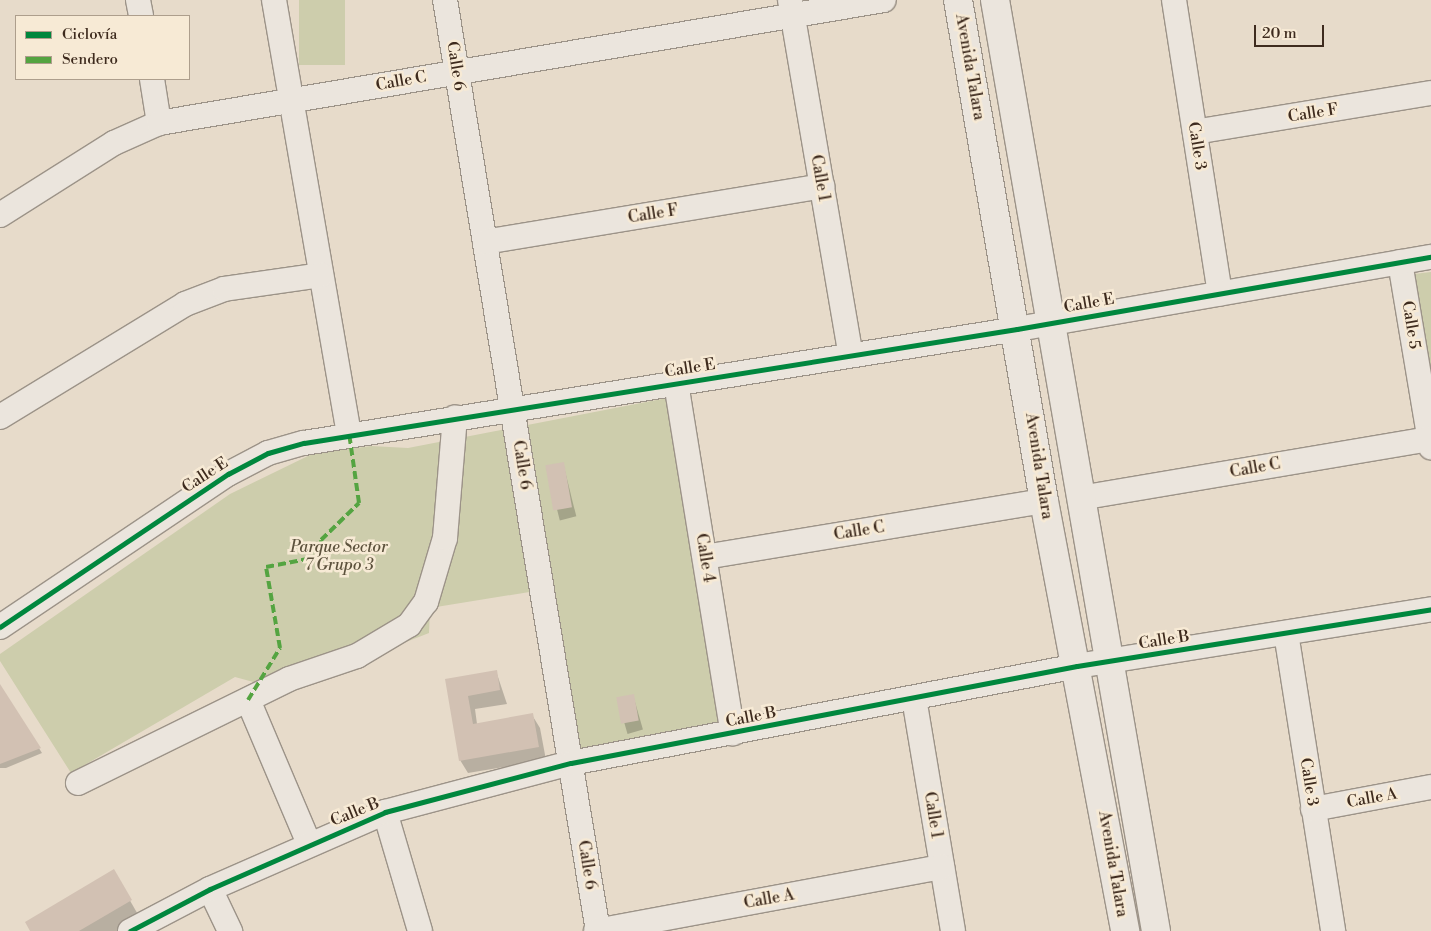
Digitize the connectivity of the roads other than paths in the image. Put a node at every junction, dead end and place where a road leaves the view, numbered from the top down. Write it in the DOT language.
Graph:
graph roads {
  1 [pos="138,0"];
  2 [pos="274,0"];
  3 [pos="445,0"];
  4 [pos="884,0"];
  5 [pos="958,0"];
  6 [pos="995,0"];
  7 [pos="1174,0"];
  8 [pos="791,8"];
  9 [pos="141,15"];
  10 [pos="457,72"];
  11 [pos="152,80"];
  12 [pos="1431,93"];
  13 [pos="291,100"];
  14 [pos="159,123"];
  15 [pos="1195,132"];
  16 [pos="822,186"];
  17 [pos="0,215"];
  18 [pos="485,242"];
  19 [pos="1431,257"];
  20 [pos="1400,262"];
  21 [pos="321,275"];
  22 [pos="1220,293"];
  23 [pos="1050,322"];
  24 [pos="1017,329"];
  25 [pos="851,355"];
  26 [pos="676,383"];
  27 [pos="512,409"];
  28 [pos="0,417"];
  29 [pos="455,417"];
  30 [pos="349,432"];
  31 [pos="1430,443"];
  32 [pos="1080,498"];
  33 [pos="1044,501"];
  34 [pos="705,557"];
  35 [pos="1431,609"];
  36 [pos="1,624"];
  37 [pos="1286,633"];
  38 [pos="1108,662"];
  39 [pos="1077,666"];
  40 [pos="914,698"];
  41 [pos="248,700"];
  42 [pos="733,733"];
  43 [pos="570,763"];
  44 [pos="78,783"];
  45 [pos="1431,787"];
  46 [pos="1314,809"];
  47 [pos="385,812"];
  48 [pos="309,844"];
  49 [pos="942,867"];
  50 [pos="210,889"];
  51 [pos="130,931"];
  52 [pos="230,931"];
  53 [pos="420,931"];
  54 [pos="597,931"];
  55 [pos="952,931"];
  56 [pos="1125,931"];
  57 [pos="1156,931"];
  58 [pos="1333,931"];
  1 -- 9 [label="street"];
  2 -- 13 [label="street"];
  3 -- 10 [label="street, Calle 6"];
  4 -- 8 [label="street, Calle C"];
  5 -- 24 [label="street, Avenida Talara"];
  6 -- 23 [label="street, Avenida Talara"];
  7 -- 15 [label="street, Calle 3"];
  8 -- 10 [label="street, Calle C"];
  8 -- 16 [label="street, Calle 1"];
  10 -- 13 [label="street, Calle C"];
  10 -- 18 [label="street, Calle 6"];
  11 -- 14 [label="street"];
  12 -- 15 [label="street, Calle F"];
  13 -- 14 [label="street, Calle C"];
  13 -- 21 [label="street"];
  14 -- 17 [label="street, Calle C"];
  15 -- 22 [label="street, Calle 3"];
  16 -- 18 [label="street, Calle F"];
  16 -- 25 [label="street, Calle 1"];
  18 -- 27 [label="street, Calle 6"];
  19 -- 20 [label="street, Calle E"];
  20 -- 22 [label="street, Calle E"];
  20 -- 31 [label="street, Calle 5"];
  21 -- 28 [label="street"];
  21 -- 30 [label="street"];
  22 -- 23 [label="street, Calle E"];
  23 -- 24 [label="street, Calle E"];
  23 -- 32 [label="street, Avenida Talara"];
  24 -- 25 [label="street, Calle E"];
  24 -- 33 [label="street, Avenida Talara"];
  25 -- 26 [label="street, Calle E"];
  26 -- 27 [label="street, Calle E"];
  26 -- 34 [label="street, Calle 4"];
  27 -- 29 [label="street, Calle E"];
  27 -- 43 [label="street, Calle 6"];
  29 -- 30 [label="street, Calle E"];
  29 -- 41 [label="street"];
  30 -- 36 [label="street, Calle E"];
  31 -- 32 [label="street, Calle C"];
  32 -- 38 [label="street, Avenida Talara"];
  33 -- 34 [label="street, Calle C"];
  33 -- 39 [label="street, Avenida Talara"];
  34 -- 42 [label="street, Calle 4"];
  35 -- 37 [label="street, Calle B"];
  37 -- 38 [label="street, Calle B"];
  37 -- 46 [label="street, Calle 3"];
  38 -- 39 [label="street, Calle B"];
  38 -- 57 [label="street, Avenida Talara"];
  39 -- 40 [label="street, Calle B"];
  39 -- 56 [label="street, Avenida Talara"];
  40 -- 42 [label="street, Calle B"];
  40 -- 49 [label="street, Calle 1"];
  41 -- 44 [label="street"];
  41 -- 48 [label="street"];
  42 -- 43 [label="street, Calle B"];
  43 -- 47 [label="street, Calle B"];
  43 -- 54 [label="street, Calle 6"];
  45 -- 46 [label="street, Calle A"];
  46 -- 58 [label="street, Calle 3"];
  47 -- 48 [label="street, Calle B"];
  47 -- 53 [label="street"];
  48 -- 50 [label="street, Calle B"];
  49 -- 54 [label="street, Calle A"];
  49 -- 55 [label="street, Calle 1"];
  50 -- 51 [label="street, Calle B"];
  50 -- 52 [label="street"];
}
